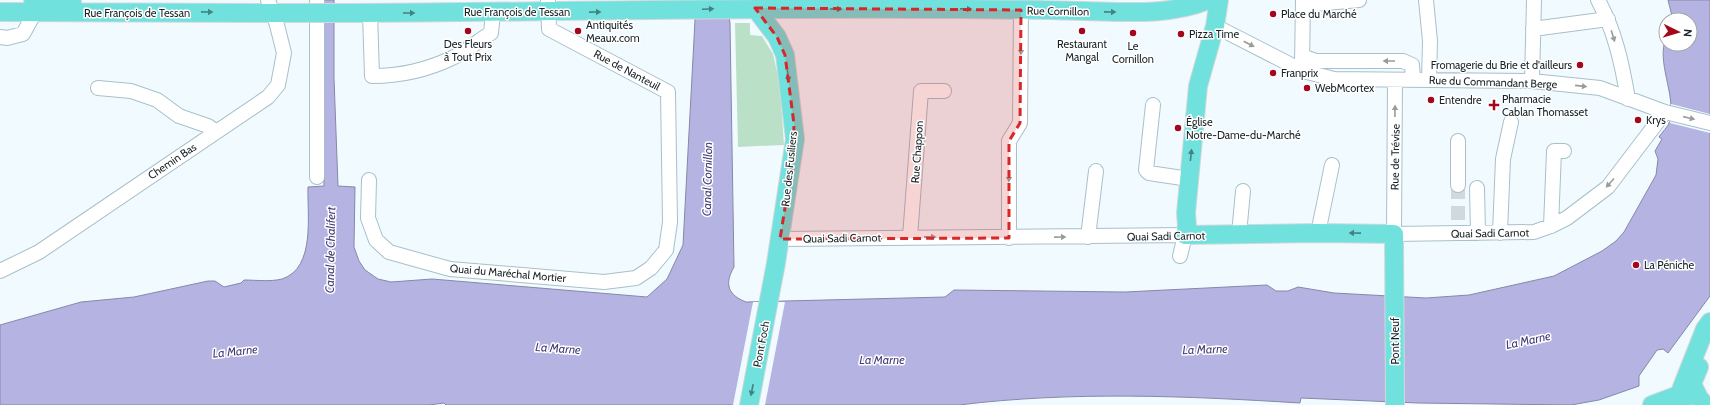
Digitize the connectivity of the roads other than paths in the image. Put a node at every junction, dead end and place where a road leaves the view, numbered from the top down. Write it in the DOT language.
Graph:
graph roads {
  1 [pos="135,0"];
  2 [pos="317,0"];
  3 [pos="817,0"];
  4 [pos="1208,0"];
  5 [pos="1219,0"];
  6 [pos="1359,0"];
  7 [pos="1426,0"];
  8 [pos="1534,0"];
  9 [pos="1598,0"];
  10 [pos="1303,2"];
  11 [pos="792,4"];
  12 [pos="526,6"];
  13 [pos="549,6"];
  14 [pos="33,7"];
  15 [pos="747,8"];
  16 [pos="277,9"];
  17 [pos="1021,10"];
  18 [pos="0,12"];
  19 [pos="493,12"];
  20 [pos="363,13"];
  21 [pos="1608,19"];
  22 [pos="1215,26"];
  23 [pos="1533,29"];
  24 [pos="0,37"];
  25 [pos="785,55"];
  26 [pos="1302,56"];
  27 [pos="1302,71"];
  28 [pos="1395,80"];
  29 [pos="1413,80"];
  30 [pos="1429,80"];
  31 [pos="1532,81"];
  32 [pos="98,88"];
  33 [pos="944,91"];
  34 [pos="1628,99"];
  35 [pos="1153,105"];
  36 [pos="1667,113"];
  37 [pos="1511,122"];
  38 [pos="1710,123"];
  39 [pos="216,132"];
  40 [pos="1458,141"];
  41 [pos="1564,151"];
  42 [pos="1332,165"];
  43 [pos="1096,170"];
  44 [pos="317,177"];
  45 [pos="1189,179"];
  46 [pos="369,180"];
  47 [pos="1458,184"];
  48 [pos="1478,188"];
  49 [pos="1243,191"];
  50 [pos="1551,226"];
  51 [pos="1318,233"];
  52 [pos="1500,233"];
  53 [pos="1239,234"];
  54 [pos="1394,234"];
  55 [pos="1478,234"];
  56 [pos="1185,236"];
  57 [pos="910,237"];
  58 [pos="1088,237"];
  59 [pos="1009,238"];
  60 [pos="780,239"];
  61 [pos="1180,256"];
  62 [pos="0,271"];
  63 [pos="636,278"];
  64 [pos="772,283"];
  65 [pos="1710,322"];
  66 [pos="1710,338"];
  67 [pos="1710,369"];
  68 [pos="1677,400"];
  69 [pos="1702,402"];
  70 [pos="1395,404"];
  71 [pos="749,405"];
  72 [pos="1652,405"];
  1 -- 14 [label="main road, Rue François de Tessan"];
  2 -- 44 [label="street"];
  3 -- 11 [label="street"];
  17 -- 4 [label="main road, Rue Cornillon, one-way"];
  5 -- 22 [label="main road"];
  6 -- 10 [label="street"];
  7 -- 30 [label="street"];
  8 -- 23 [label="street"];
  9 -- 21 [label="street"];
  10 -- 26 [label="street"];
  11 -- 15 [label="main road, Rue Cornillon"];
  11 -- 17 [label="main road, Rue Cornillon, one-way"];
  11 -- 25 [label="main road, Rue des Fusiliers"];
  12 -- 13 [label="main road, Rue François de Tessan"];
  12 -- 19 [label="main road, Rue François de Tessan"];
  13 -- 15 [label="main road, Rue François de Tessan, one-way"];
  13 -- 63 [label="street, Rue de Nanteuil"];
  14 -- 16 [label="main road, Rue François de Tessan, one-way"];
  14 -- 18 [label="main road, Rue François de Tessan"];
  14 -- 24 [label="street"];
  15 -- 25 [label="main road, Rue des Fusiliers"];
  16 -- 20 [label="main road, Rue François de Tessan, bridge"];
  16 -- 39 [label="street, Chemin Bas"];
  17 -- 59 [label="street, one-way"];
  20 -- 19 [label="main road, Rue François de Tessan, one-way"];
  19 -- 20 [label="street"];
  21 -- 23 [label="street"];
  21 -- 34 [label="street, one-way"];
  22 -- 27 [label="street, Rue du Commandant Berge, one-way"];
  45 -- 22 [label="main road, one-way"];
  23 -- 31 [label="street"];
  25 -- 60 [label="main road, Rue des Fusiliers, one-way"];
  26 -- 27 [label="street"];
  29 -- 26 [label="street, Rue du Commandant Berge, one-way"];
  27 -- 28 [label="street, Rue du Commandant Berge"];
  28 -- 29 [label="street, Rue du Commandant Berge"];
  54 -- 28 [label="street, Rue de Trévise, one-way"];
  29 -- 30 [label="street, Rue du Commandant Berge"];
  30 -- 31 [label="street, Rue du Commandant Berge"];
  31 -- 34 [label="street, Rue du Commandant Berge, one-way"];
  32 -- 39 [label="street"];
  33 -- 57 [label="street, Rue Chappon"];
  34 -- 36 [label="street, Rue du Commandant Berge"];
  35 -- 45 [label="street"];
  36 -- 38 [label="street, Rue du Commandant Berge, one-way"];
  36 -- 50 [label="street, Quai Sadi Carnot, one-way"];
  37 -- 52 [label="street"];
  39 -- 62 [label="street, Chemin Bas"];
  40 -- 47 [label="street"];
  41 -- 50 [label="street"];
  42 -- 51 [label="street"];
  43 -- 58 [label="street"];
  45 -- 56 [label="main road"];
  46 -- 63 [label="street, Quai du Maréchal Mortier"];
  48 -- 55 [label="street"];
  49 -- 53 [label="street"];
  50 -- 52 [label="street, Quai Sadi Carnot"];
  51 -- 53 [label="main road, Quai Sadi Carnot"];
  54 -- 51 [label="main road, Quai Sadi Carnot, one-way"];
  52 -- 55 [label="street, Quai Sadi Carnot"];
  53 -- 56 [label="main road, Quai Sadi Carnot"];
  54 -- 55 [label="street, Quai Sadi Carnot"];
  54 -- 70 [label="main road, Pont Neuf"];
  56 -- 58 [label="street, Quai Sadi Carnot"];
  56 -- 61 [label="street"];
  57 -- 59 [label="street, Quai Sadi Carnot, one-way"];
  57 -- 60 [label="street, Quai Sadi Carnot"];
  59 -- 58 [label="street, Quai Sadi Carnot, one-way"];
  60 -- 64 [label="main road, Rue des Fusiliers"];
  64 -- 71 [label="main road, Pont Foch, one-way"];
  65 -- 68 [label="main road"];
  66 -- 69 [label="main road"];
  67 -- 69 [label="main road"];
  68 -- 69 [label="main road"];
  68 -- 72 [label="main road"];
}
